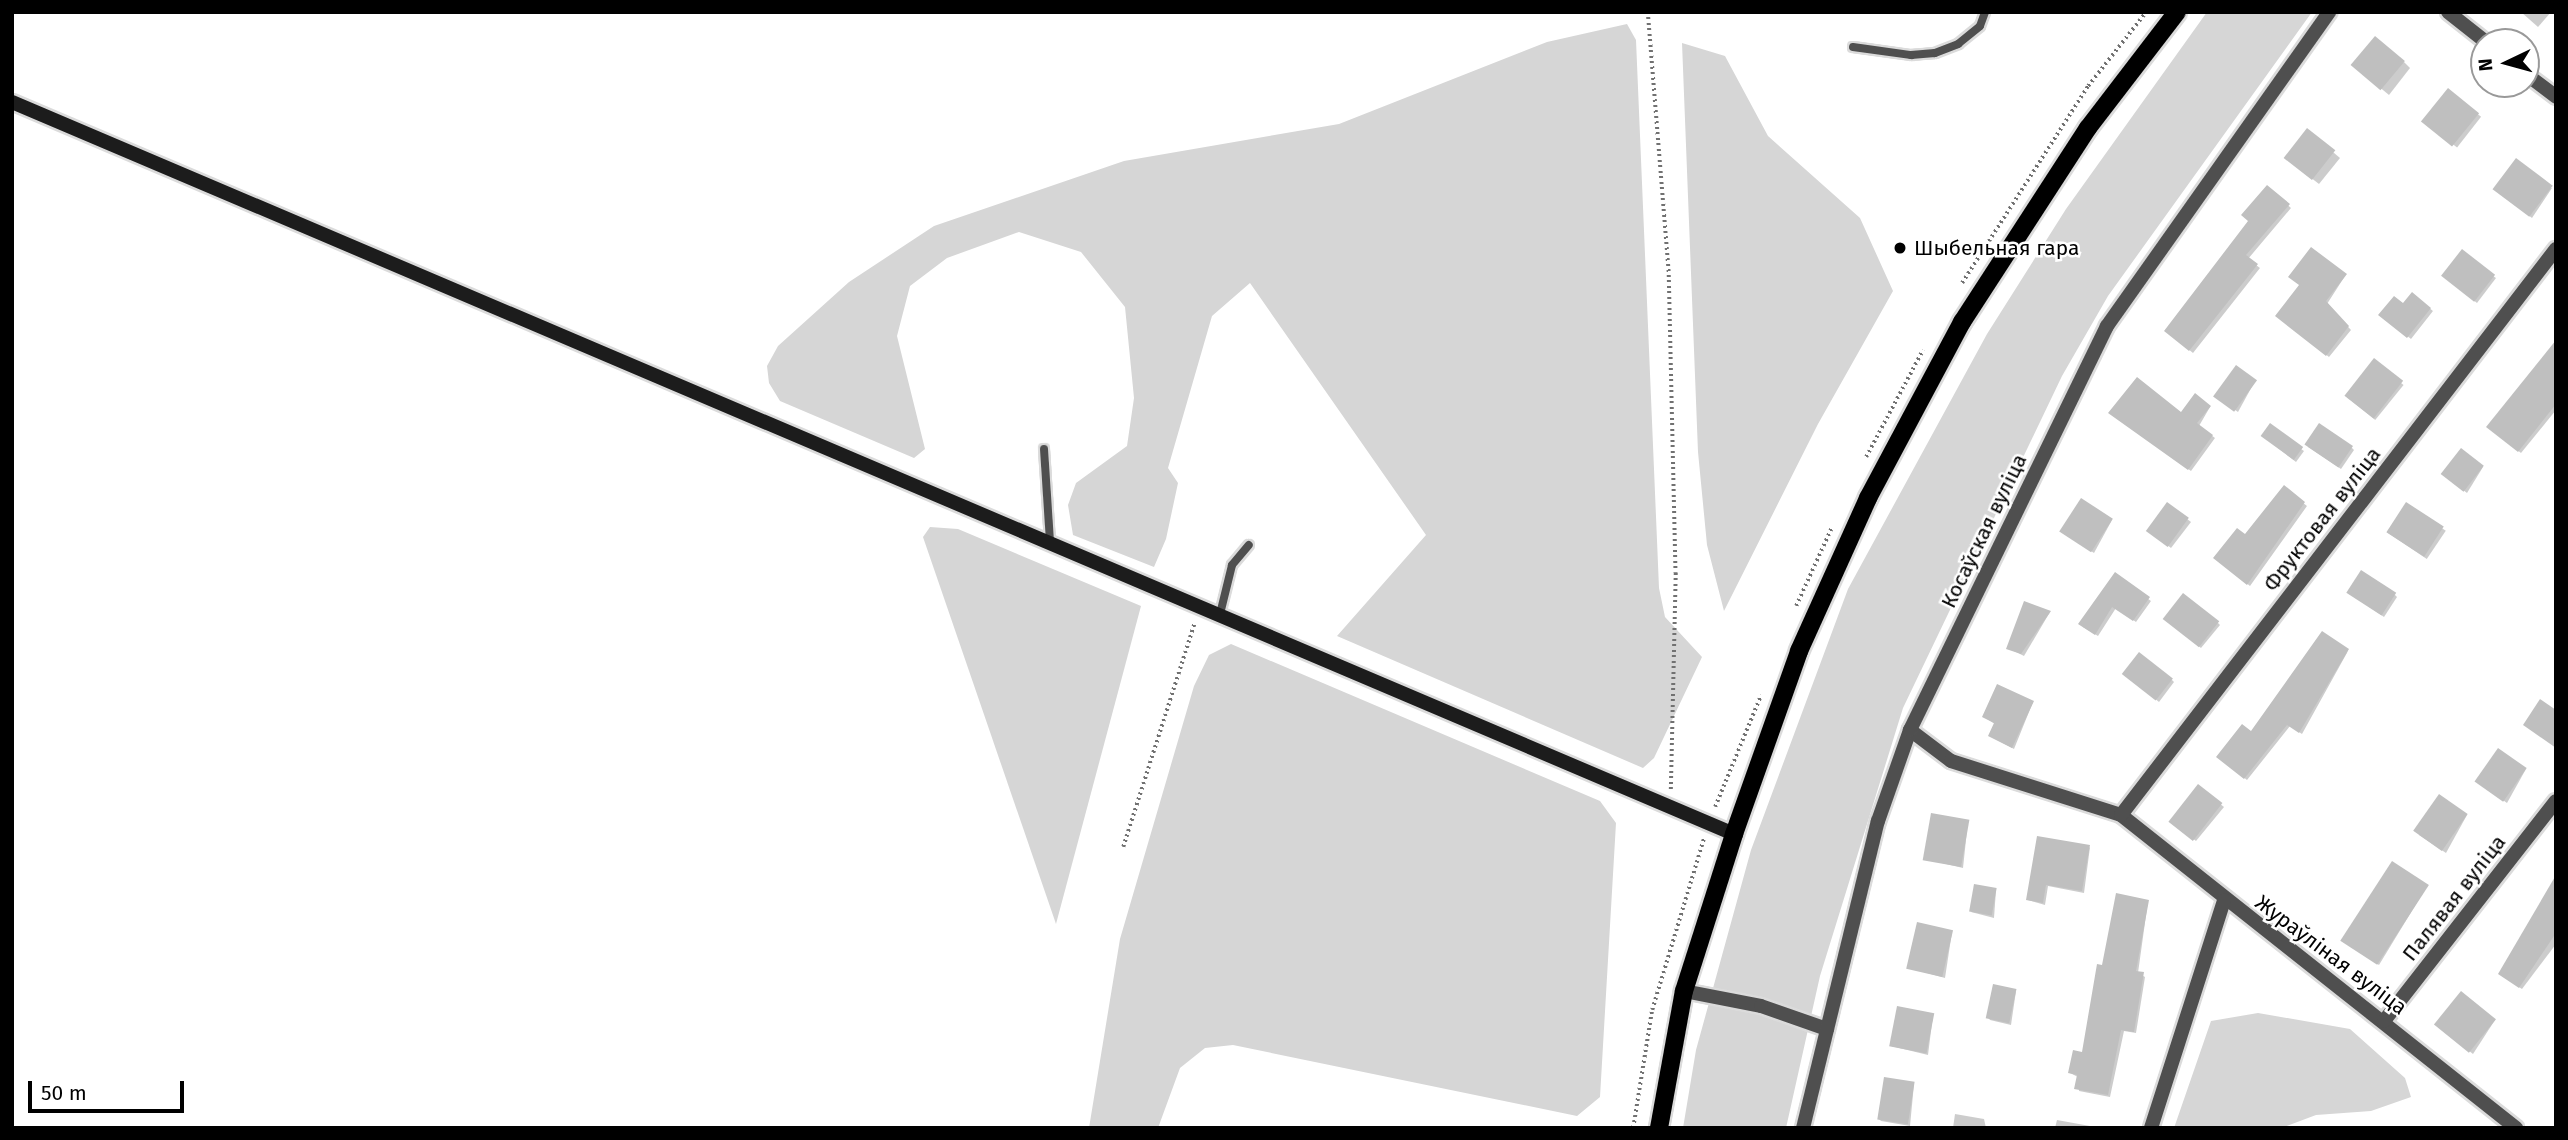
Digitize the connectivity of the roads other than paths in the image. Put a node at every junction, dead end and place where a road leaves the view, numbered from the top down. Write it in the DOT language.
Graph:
graph roads {
  1 [pos="1985,12"];
  2 [pos="2177,12"];
  3 [pos="2329,12"];
  4 [pos="2448,12"];
  5 [pos="2470,29"];
  6 [pos="1853,47"];
  7 [pos="2540,85"];
  8 [pos="2556,97"];
  9 [pos="12,102"];
  10 [pos="2556,249"];
  11 [pos="1044,449"];
  12 [pos="1050,543"];
  13 [pos="1249,545"];
  14 [pos="1220,614"];
  15 [pos="1910,730"];
  16 [pos="2556,802"];
  17 [pos="2121,815"];
  18 [pos="1734,834"];
  19 [pos="2224,900"];
  20 [pos="1684,991"];
  21 [pos="2384,1021"];
  22 [pos="1827,1029"];
  23 [pos="1659,1128"];
  24 [pos="1803,1128"];
  25 [pos="2151,1128"];
  26 [pos="2516,1128"];
  1 -- 6 [label="lane"];
  2 -- 18 [label="main road"];
  3 -- 15 [label="street, Косаўская вуліца"];
  4 -- 5 [label="street"];
  7 -- 8 [label="street"];
  9 -- 12 [label="street"];
  10 -- 17 [label="street, Фруктовая вуліца"];
  11 -- 12 [label="lane"];
  12 -- 14 [label="street"];
  13 -- 14 [label="lane"];
  14 -- 18 [label="street"];
  15 -- 17 [label="street"];
  15 -- 22 [label="street, Косаўская вуліца"];
  16 -- 21 [label="street, Палявая вуліца"];
  17 -- 19 [label="street, Жураўліная вуліца"];
  18 -- 20 [label="main road"];
  19 -- 21 [label="street, Жураўліная вуліца"];
  19 -- 25 [label="street"];
  20 -- 22 [label="street"];
  20 -- 23 [label="main road"];
  21 -- 26 [label="street, Жураўліная вуліца"];
  22 -- 24 [label="street, Косаўская вуліца"];
}
